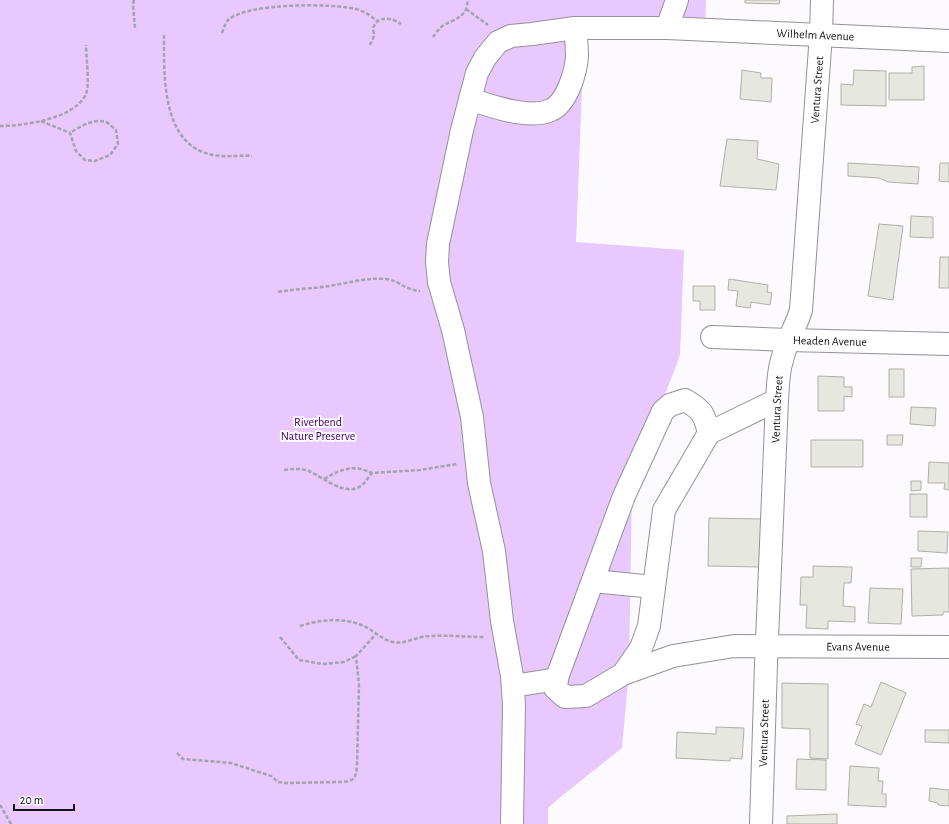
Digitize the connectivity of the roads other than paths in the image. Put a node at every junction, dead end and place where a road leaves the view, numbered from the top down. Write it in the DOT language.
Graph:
graph roads {
  1 [pos="677,0"];
  2 [pos="822,0"];
  3 [pos="575,28"];
  4 [pos="675,28"];
  5 [pos="821,34"];
  6 [pos="949,41"];
  7 [pos="470,99"];
  8 [pos="712,337"];
  9 [pos="788,340"];
  10 [pos="949,344"];
  11 [pos="777,400"];
  12 [pos="709,432"];
  13 [pos="593,581"];
  14 [pos="654,587"];
  15 [pos="767,646"];
  16 [pos="949,647"];
  17 [pos="623,674"];
  18 [pos="557,679"];
  19 [pos="513,686"];
  20 [pos="512,824"];
  21 [pos="761,824"];
  1 -- 4 [label="street"];
  2 -- 5 [label="street, Ventura Street"];
  3 -- 4 [label="street, Wilhelm Avenue"];
  3 -- 7 [label="street, Wilhelm Avenue"];
  3 -- 7 [label="street"];
  4 -- 5 [label="street, Wilhelm Avenue"];
  5 -- 6 [label="street, Wilhelm Avenue"];
  5 -- 9 [label="street, Ventura Street"];
  7 -- 19 [label="street"];
  8 -- 9 [label="street, Headen Avenue"];
  9 -- 10 [label="street, Headen Avenue"];
  9 -- 11 [label="street, Ventura Street"];
  11 -- 12 [label="street"];
  11 -- 15 [label="street, Ventura Street"];
  12 -- 13 [label="street"];
  12 -- 14 [label="street"];
  13 -- 14 [label="street"];
  13 -- 18 [label="street"];
  14 -- 17 [label="street"];
  15 -- 16 [label="street, Evans Avenue"];
  15 -- 17 [label="street, Evans Avenue"];
  15 -- 21 [label="street, Ventura Street"];
  17 -- 18 [label="street"];
  18 -- 19 [label="street"];
  19 -- 20 [label="street"];
}
